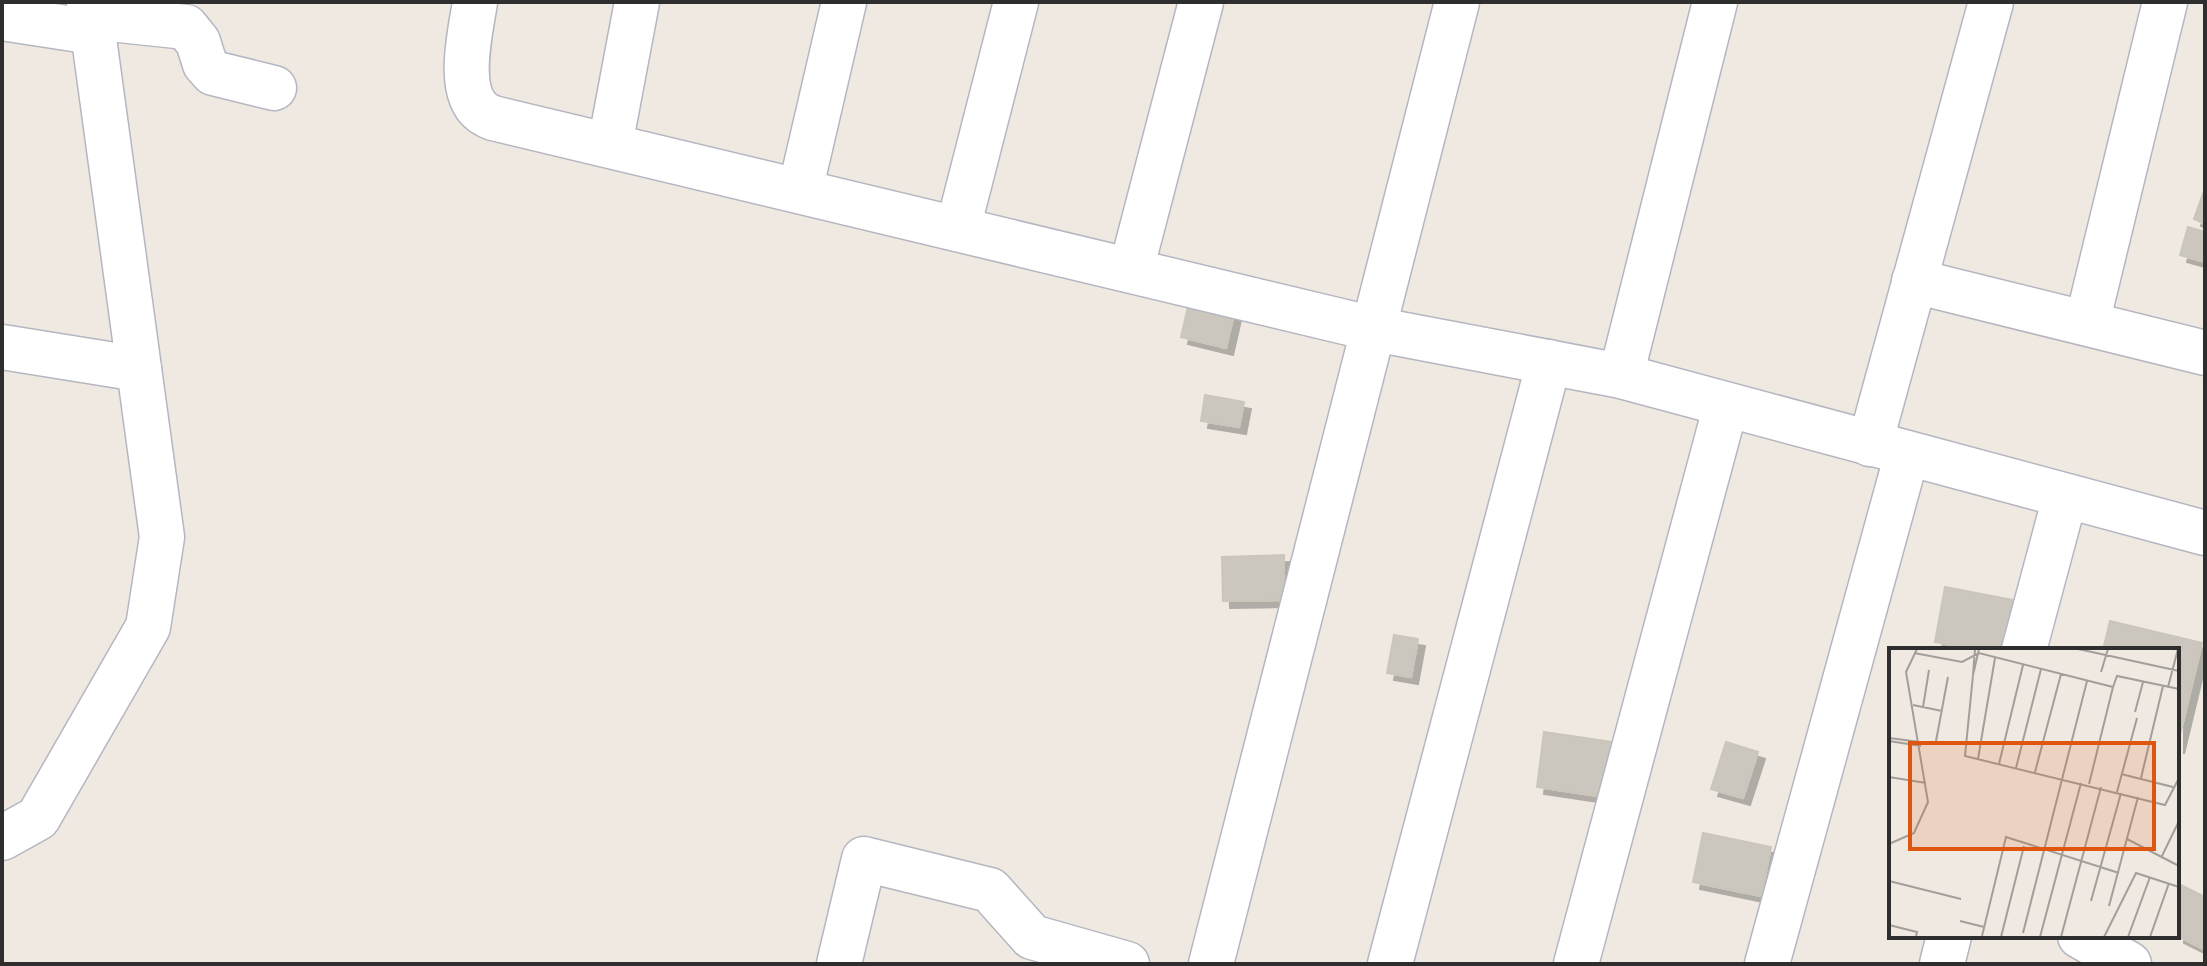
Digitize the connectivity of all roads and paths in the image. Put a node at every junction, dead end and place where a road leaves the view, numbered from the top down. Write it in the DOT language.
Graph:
graph roads {
  1 [pos="475,2"];
  2 [pos="637,2"];
  3 [pos="844,2"];
  4 [pos="1016,2"];
  5 [pos="1201,2"];
  6 [pos="1457,2"];
  7 [pos="1715,2"];
  8 [pos="1991,2"];
  9 [pos="2165,2"];
  10 [pos="91,17"];
  11 [pos="2,18"];
  12 [pos="274,88"];
  13 [pos="610,145"];
  14 [pos="800,191"];
  15 [pos="958,228"];
  16 [pos="1131,270"];
  17 [pos="1914,281"];
  18 [pos="2087,323"];
  19 [pos="1374,329"];
  20 [pos="2,347"];
  21 [pos="2205,353"];
  22 [pos="1549,362"];
  23 [pos="139,369"];
  24 [pos="1621,376"];
  25 [pos="1726,405"];
  26 [pos="1888,449"];
  27 [pos="2065,497"];
  28 [pos="2205,533"];
  29 [pos="2025,648"];
  30 [pos="2,838"];
  31 [pos="1948,938"];
  32 [pos="2084,938"];
  33 [pos="1029,950"];
  34 [pos="839,964"];
  35 [pos="1127,964"];
  36 [pos="1211,964"];
  37 [pos="1390,964"];
  38 [pos="1576,964"];
  39 [pos="1767,964"];
  40 [pos="1942,964"];
  41 [pos="2129,964"];
  1 -- 13 [label="street"];
  2 -- 13 [label="street"];
  3 -- 14 [label="street"];
  4 -- 15 [label="street"];
  5 -- 16 [label="street"];
  6 -- 19 [label="street"];
  7 -- 24 [label="street"];
  8 -- 17 [label="street"];
  9 -- 18 [label="street"];
  10 -- 11 [label="street"];
  10 -- 12 [label="street"];
  10 -- 23 [label="street"];
  13 -- 14 [label="street"];
  14 -- 15 [label="street"];
  15 -- 16 [label="street"];
  16 -- 19 [label="street"];
  17 -- 18 [label="street"];
  17 -- 26 [label="street"];
  18 -- 21 [label="street"];
  19 -- 22 [label="street"];
  19 -- 36 [label="street"];
  20 -- 23 [label="street"];
  22 -- 24 [label="street"];
  22 -- 37 [label="street"];
  23 -- 30 [label="street"];
  24 -- 25 [label="street"];
  25 -- 26 [label="street"];
  25 -- 38 [label="street"];
  26 -- 27 [label="street"];
  26 -- 39 [label="street"];
  27 -- 28 [label="street"];
  27 -- 29 [label="street"];
  31 -- 40 [label="street"];
  32 -- 41 [label="street"];
  33 -- 34 [label="street"];
  33 -- 35 [label="street"];
}
